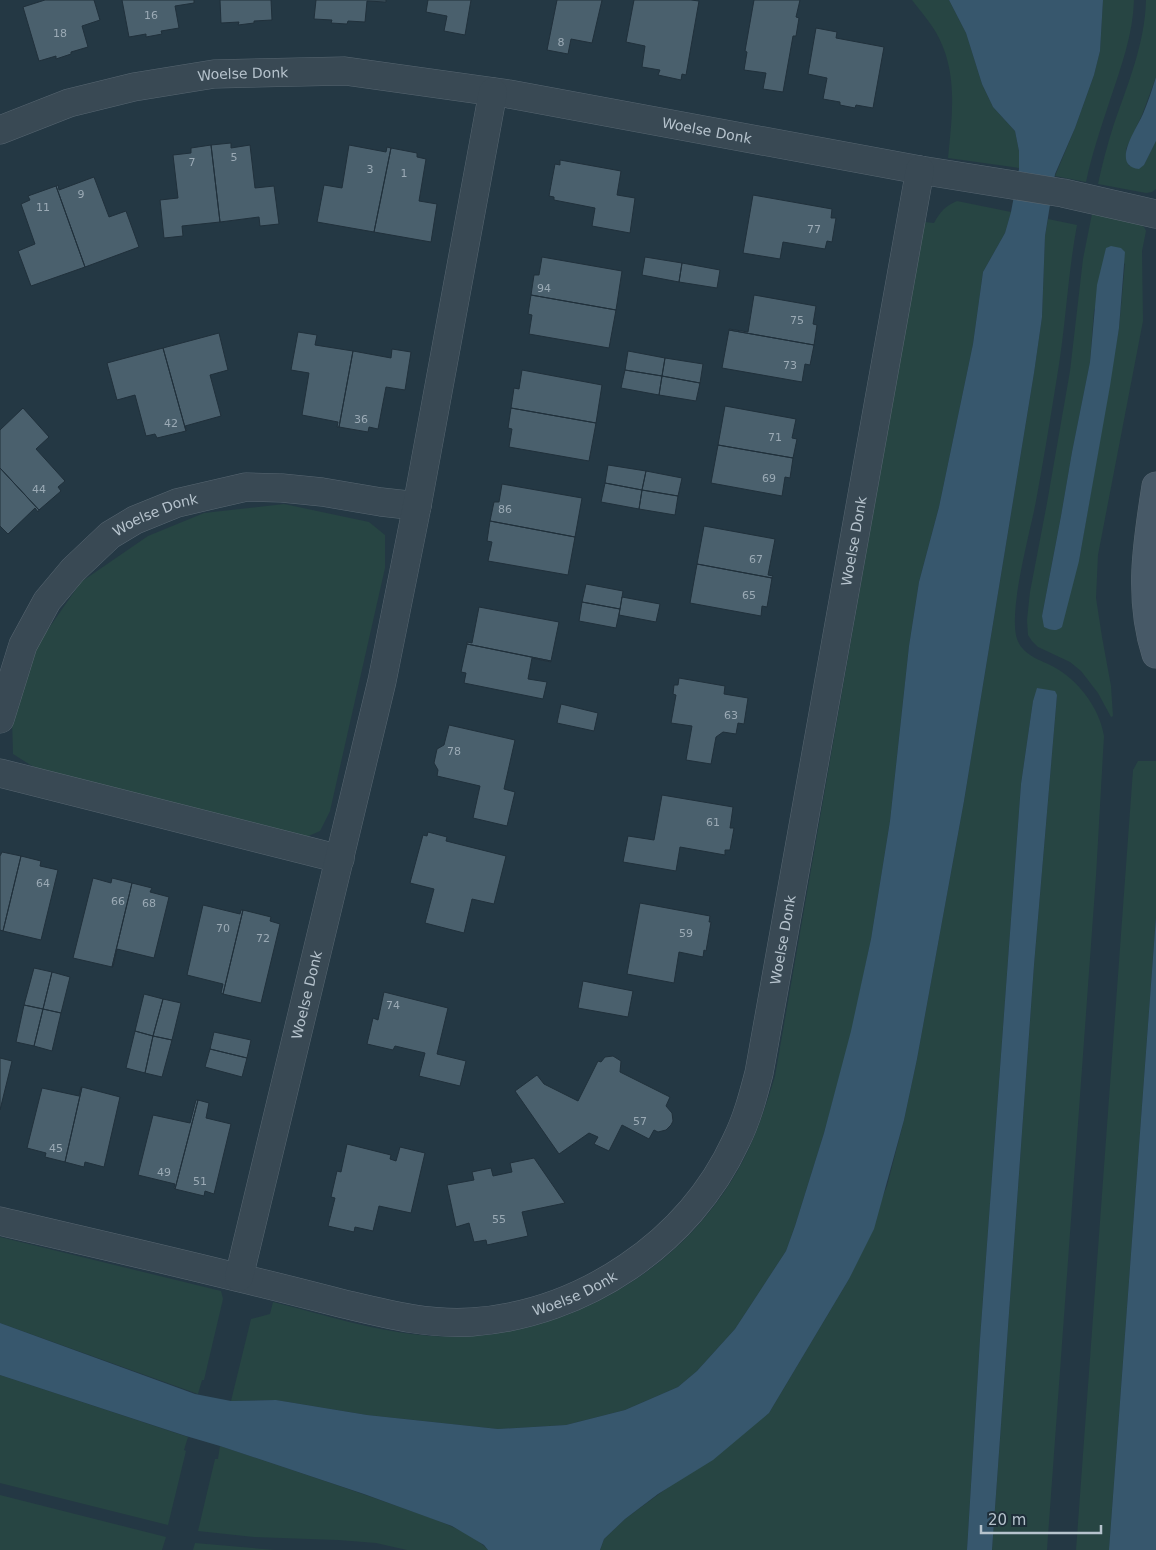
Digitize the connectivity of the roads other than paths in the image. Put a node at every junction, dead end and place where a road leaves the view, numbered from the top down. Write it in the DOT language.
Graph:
graph roads {
  1 [pos="493,92"];
  2 [pos="0,130"];
  3 [pos="920,170"];
  4 [pos="1156,214"];
  5 [pos="1156,486"];
  6 [pos="417,506"];
  7 [pos="1156,654"];
  8 [pos="0,719"];
  9 [pos="0,773"];
  10 [pos="340,859"];
  11 [pos="0,1221"];
  12 [pos="239,1277"];
  1 -- 2 [label="street, Woelse Donk"];
  1 -- 3 [label="street, Woelse Donk"];
  1 -- 6 [label="street, Woelse Donk"];
  3 -- 4 [label="street, Woelse Donk"];
  3 -- 12 [label="street, Woelse Donk"];
  5 -- 7 [label="street"];
  6 -- 8 [label="street, Woelse Donk"];
  6 -- 10 [label="street, Woelse Donk"];
  9 -- 10 [label="street"];
  10 -- 12 [label="street, Woelse Donk"];
  11 -- 12 [label="street, Woelse Donk"];
}
